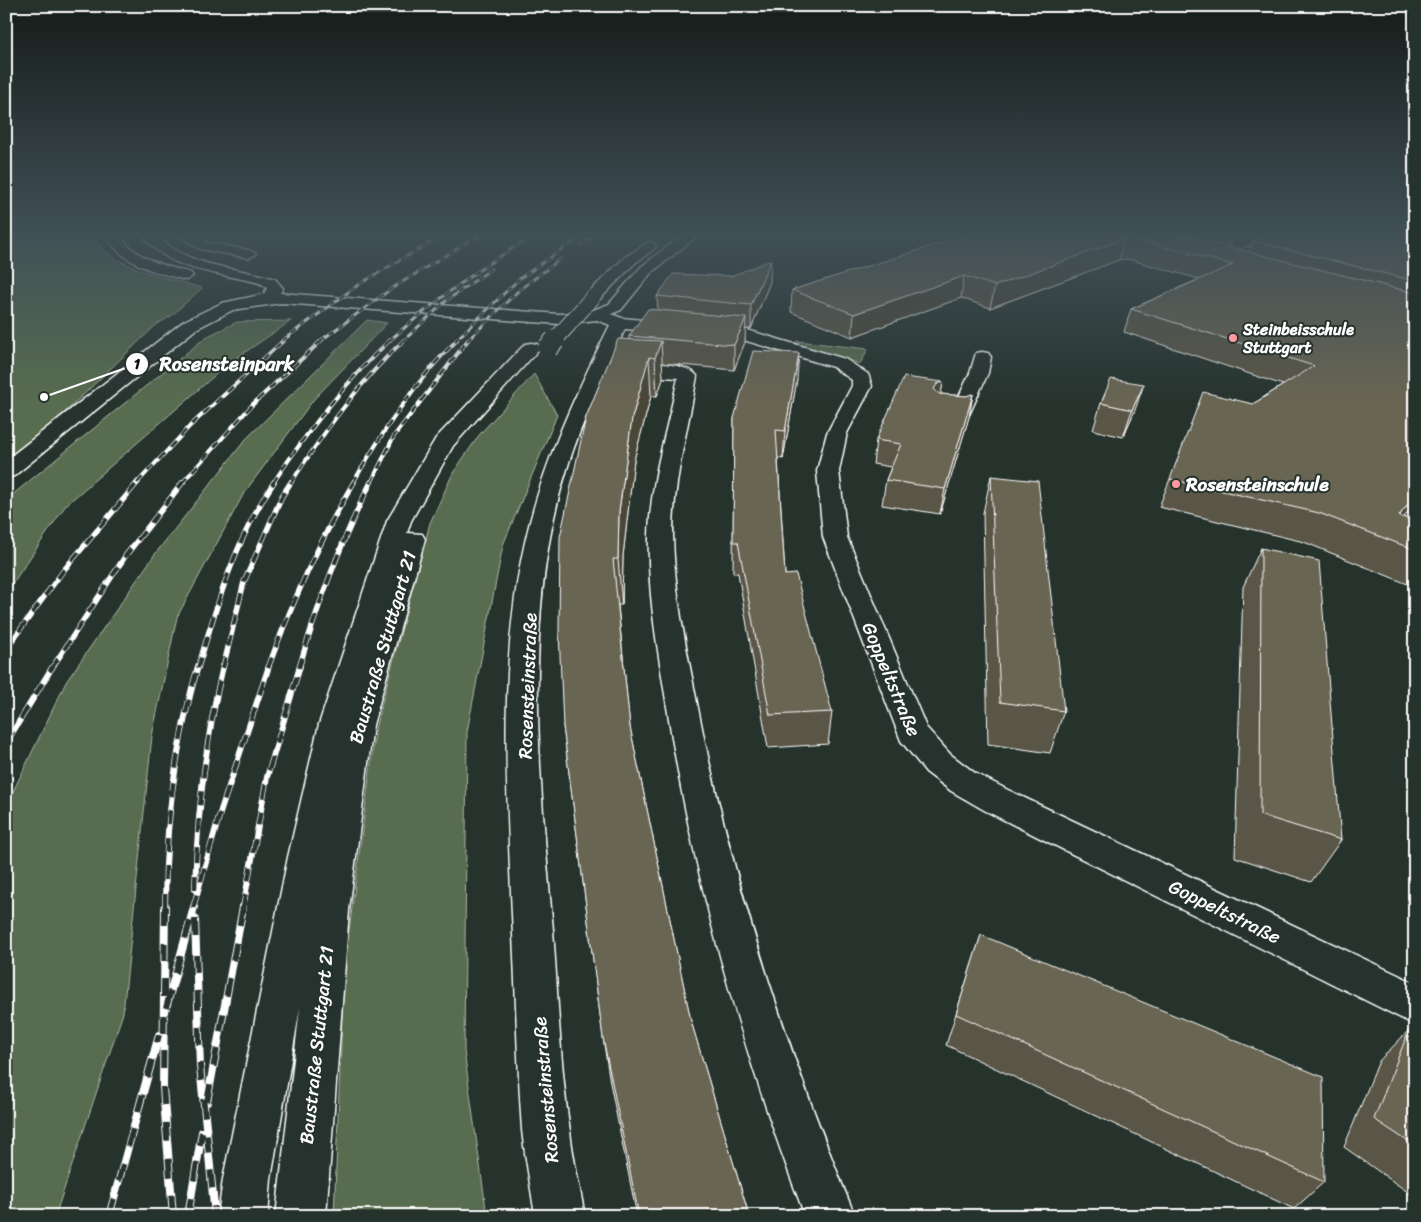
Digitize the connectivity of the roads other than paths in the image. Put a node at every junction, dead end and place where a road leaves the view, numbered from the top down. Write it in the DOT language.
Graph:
graph roads {
  1 [pos="209,289"];
  2 [pos="274,289"];
  3 [pos="601,289"];
  4 [pos="630,289"];
  5 [pos="224,295"];
  6 [pos="270,298"];
  7 [pos="608,319"];
  8 [pos="540,348"];
  9 [pos="982,356"];
  10 [pos="599,367"];
  11 [pos="942,411"];
  12 [pos="6,471"];
  13 [pos="1415,1005"];
  14 [pos="245,1198"];
  15 [pos="301,1216"];
  16 [pos="560,1216"];
  17 [pos="830,1216"];
  1 -- 5 [label="street"];
  2 -- 6 [label="street"];
  3 -- 8 [label="street, Baustraße Stuttgart 21, bridge"];
  4 -- 7 [label="street"];
  5 -- 6 [label="street"];
  5 -- 12 [label="street"];
  6 -- 7 [label="street"];
  7 -- 10 [label="street, Rosensteinstraße"];
  7 -- 13 [label="street, Goppeltstraße"];
  8 -- 14 [label="street, Baustraße Stuttgart 21"];
  8 -- 15 [label="street, Baustraße Stuttgart 21"];
  9 -- 11 [label="street"];
  10 -- 16 [label="street, Rosensteinstraße"];
  10 -- 17 [label="street"];
}
